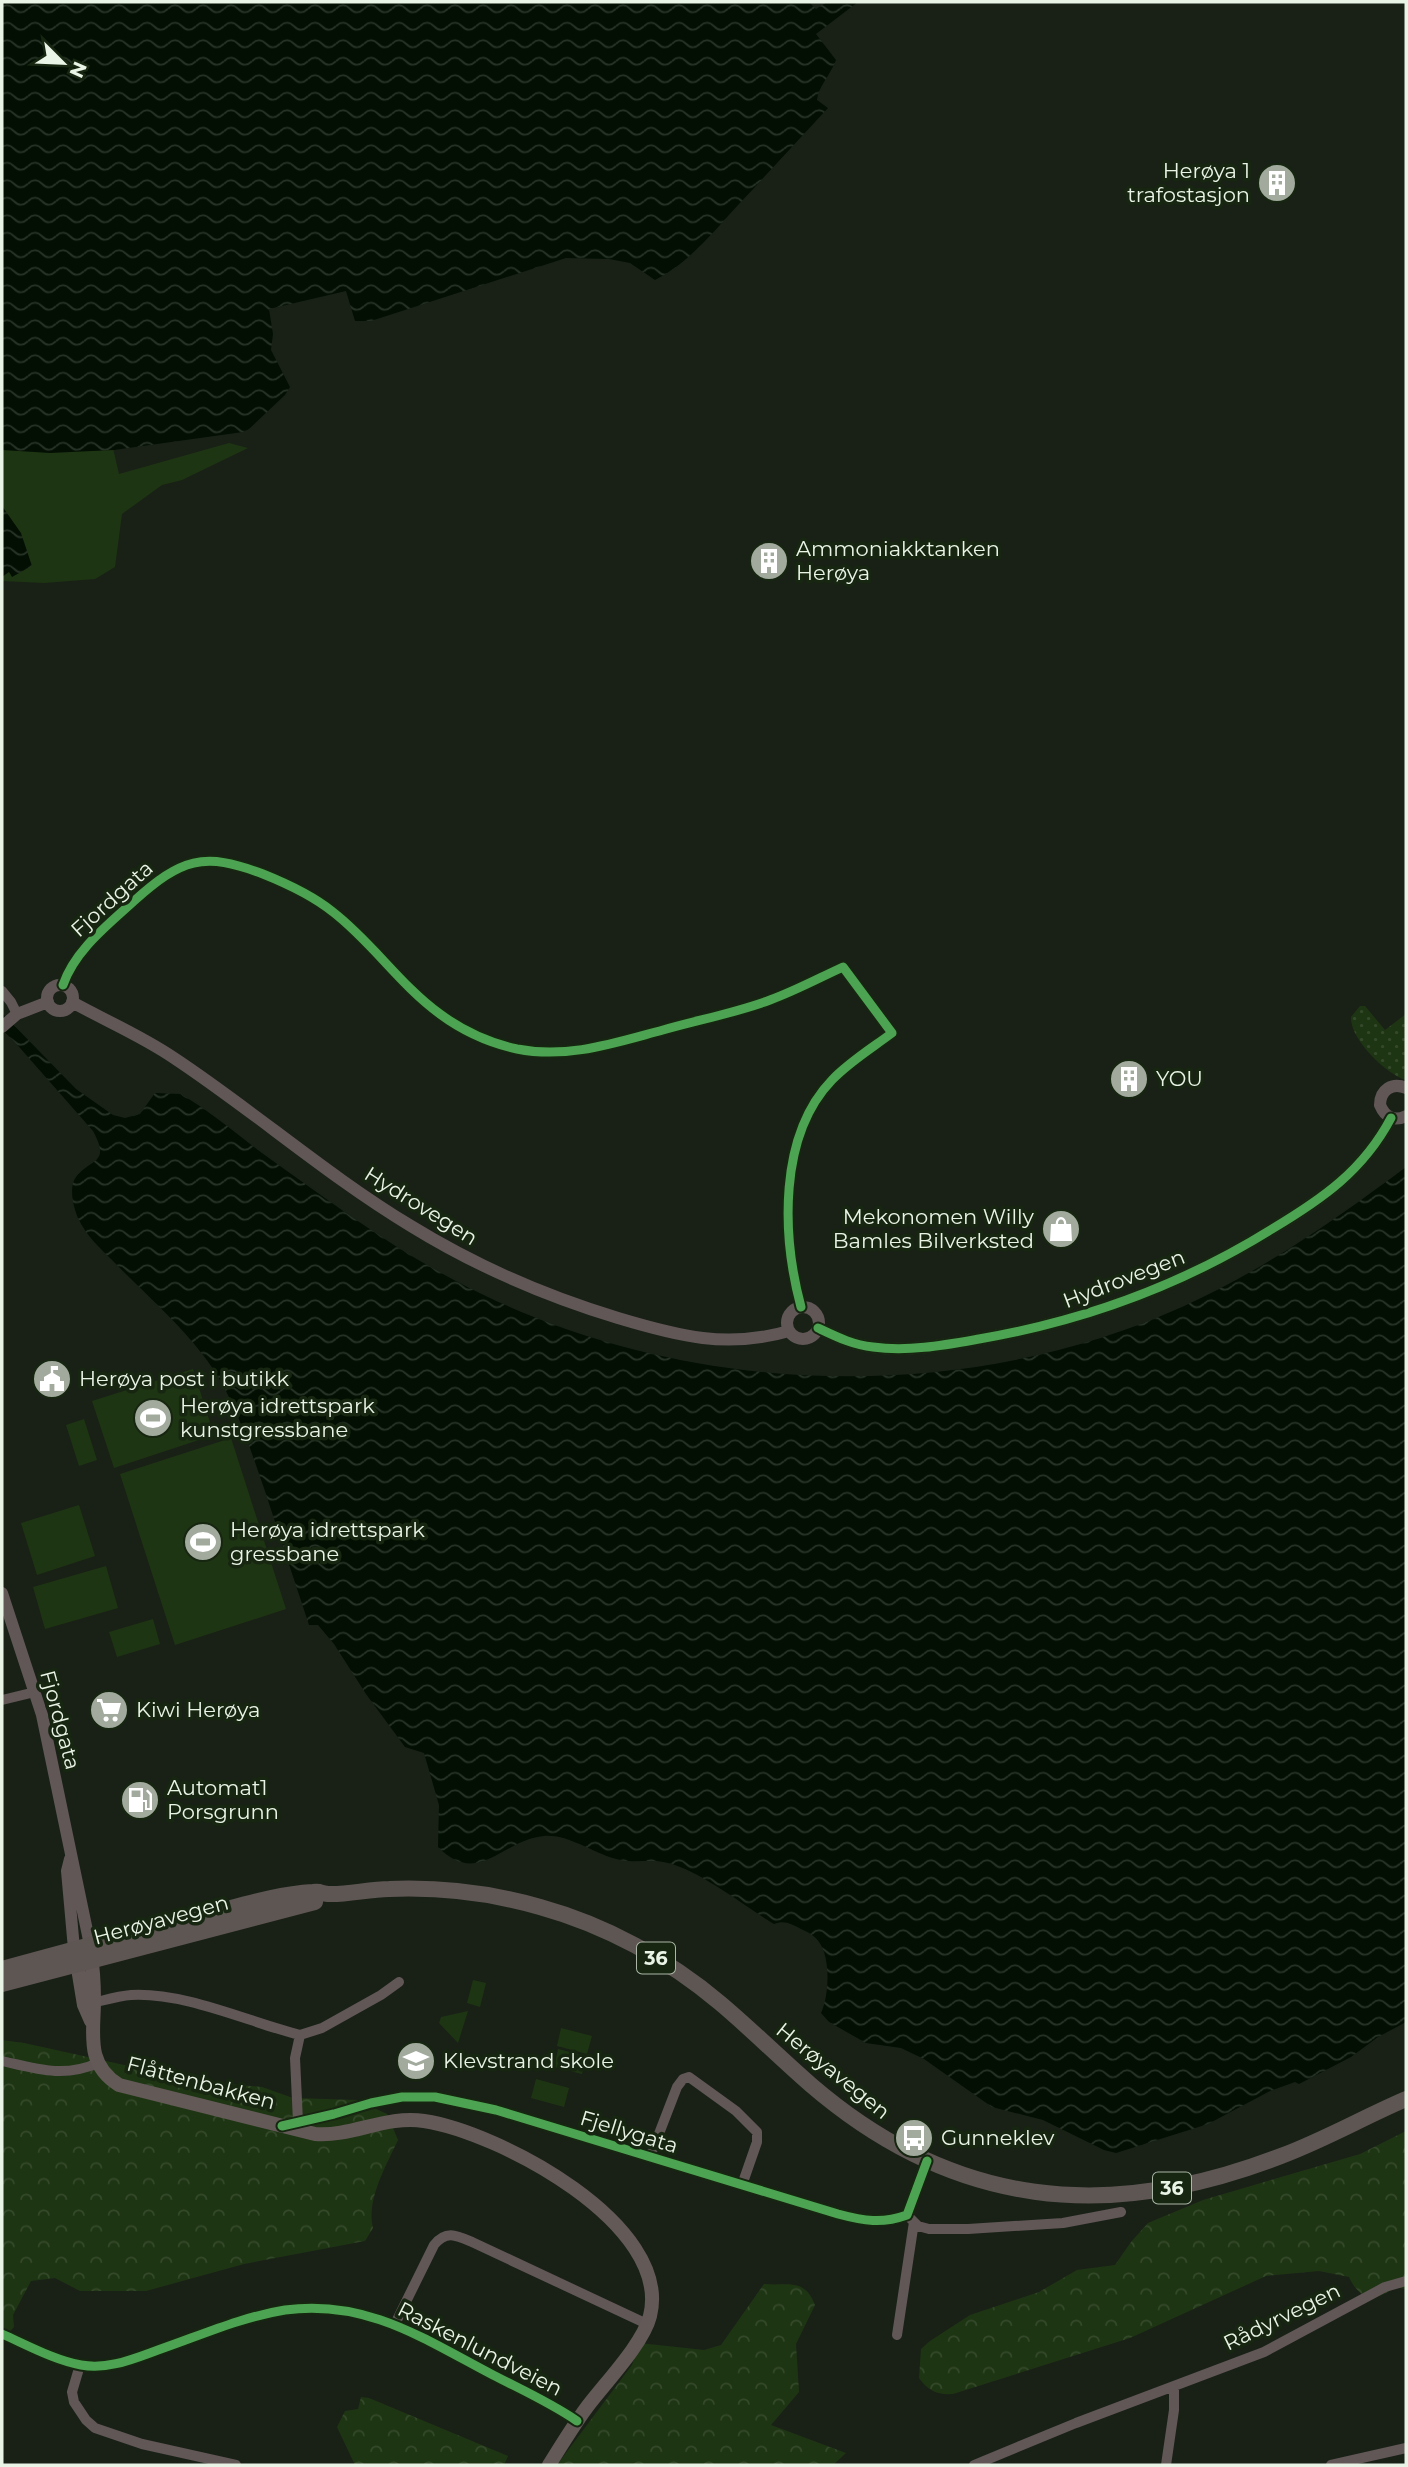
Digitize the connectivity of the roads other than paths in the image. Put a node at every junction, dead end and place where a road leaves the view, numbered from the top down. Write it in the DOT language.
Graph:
graph roads {
  1 [pos="63,985"];
  2 [pos="2,991"];
  3 [pos="48,1002"];
  4 [pos="72,1002"];
  5 [pos="9,1020"];
  6 [pos="1406,1088"];
  7 [pos="1406,1116"];
  8 [pos="1391,1118"];
  9 [pos="801,1307"];
  10 [pos="818,1328"];
  11 [pos="789,1331"];
  12 [pos="2,1593"];
  13 [pos="35,1692"];
  14 [pos="2,1700"];
  15 [pos="83,1954"];
  16 [pos="2,1969"];
  17 [pos="399,1982"];
  18 [pos="2,1984"];
  19 [pos="89,2004"];
  20 [pos="300,2035"];
  21 [pos="2,2060"];
  22 [pos="98,2063"];
  23 [pos="1406,2099"];
  24 [pos="298,2122"];
  25 [pos="282,2126"];
  26 [pos="650,2157"];
  27 [pos="927,2161"];
  28 [pos="742,2185"];
  29 [pos="1121,2212"];
  30 [pos="911,2219"];
  31 [pos="1406,2281"];
  32 [pos="395,2324"];
  33 [pos="647,2324"];
  34 [pos="2,2334"];
  35 [pos="897,2335"];
  36 [pos="80,2365"];
  37 [pos="1174,2386"];
  38 [pos="577,2421"];
  39 [pos="1406,2448"];
  40 [pos="236,2465"];
  41 [pos="549,2465"];
  42 [pos="974,2465"];
  43 [pos="1166,2465"];
  44 [pos="1331,2465"];
  1 -- 3 [label="street"];
  1 -- 4 [label="street"];
  1 -- 9 [label="street, Fjordgata"];
  2 -- 5 [label="street"];
  3 -- 4 [label="street"];
  3 -- 5 [label="street"];
  4 -- 11 [label="street, Hydrovegen"];
  6 -- 8 [label="street"];
  7 -- 8 [label="street"];
  8 -- 10 [label="street, Hydrovegen"];
  9 -- 10 [label="street"];
  9 -- 11 [label="street"];
  10 -- 11 [label="street"];
  12 -- 13 [label="street, Fjordgata"];
  13 -- 14 [label="street"];
  13 -- 15 [label="street, Fjordgata"];
  15 -- 16 [label="highway, Herøyavegen / 36"];
  15 -- 18 [label="highway, Herøyavegen / 36"];
  15 -- 19 [label="main road, Flåttenbakken"];
  15 -- 27 [label="highway, Herøyavegen / 36"];
  17 -- 20 [label="street"];
  19 -- 20 [label="street"];
  19 -- 22 [label="main road, Flåttenbakken"];
  20 -- 24 [label="street"];
  21 -- 22 [label="street"];
  22 -- 25 [label="main road, Flåttenbakken"];
  23 -- 27 [label="highway, Herøyavegen / 36"];
  24 -- 25 [label="street, Fjellygata"];
  24 -- 26 [label="street, Fjellygata"];
  25 -- 33 [label="main road, Flåttenbakken"];
  26 -- 28 [label="street, Fjellygata"];
  26 -- 28 [label="street, Fjellygata"];
  27 -- 30 [label="street"];
  28 -- 30 [label="street, Fjellygata"];
  29 -- 30 [label="street, Fjellygata"];
  30 -- 35 [label="street"];
  31 -- 37 [label="street, Rådyrvegen"];
  32 -- 33 [label="street"];
  32 -- 36 [label="street, Raskenlundveien"];
  32 -- 38 [label="street, Raskenlundveien"];
  33 -- 38 [label="main road, Flåttenbakken"];
  34 -- 36 [label="street, Raskenlundveien"];
  36 -- 40 [label="street"];
  37 -- 42 [label="street, Rådyrvegen"];
  37 -- 43 [label="street"];
  38 -- 41 [label="main road, Flåttenbakken"];
  39 -- 44 [label="street"];
}
